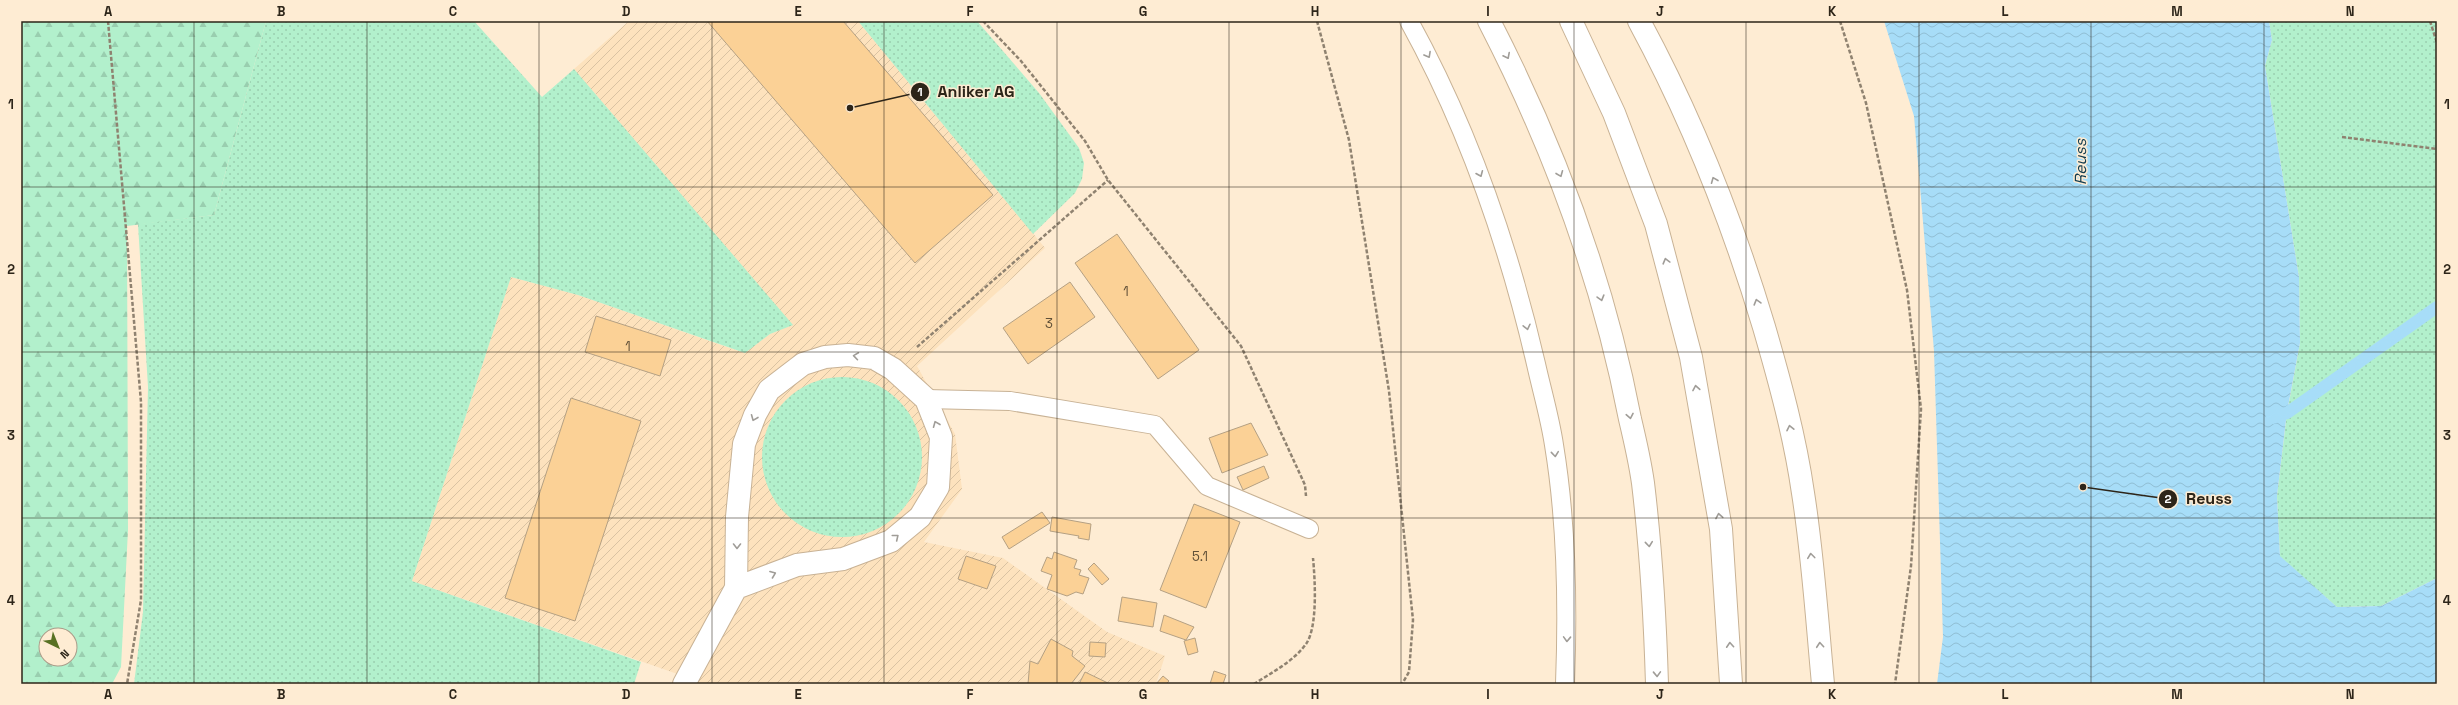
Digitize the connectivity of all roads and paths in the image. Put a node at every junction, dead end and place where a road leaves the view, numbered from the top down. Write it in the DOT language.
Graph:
graph roads {
  1 [pos="108,21"];
  2 [pos="983,21"];
  3 [pos="1317,21"];
  4 [pos="1409,21"];
  5 [pos="1489,21"];
  6 [pos="1571,21"];
  7 [pos="1639,21"];
  8 [pos="1840,21"];
  9 [pos="2430,21"];
  10 [pos="2437,43"];
  11 [pos="2342,137"];
  12 [pos="2437,149"];
  13 [pos="1108,180"];
  14 [pos="913,351"];
  15 [pos="926,399"];
  16 [pos="1309,529"];
  17 [pos="736,588"];
  18 [pos="127,684"];
  19 [pos="684,684"];
  20 [pos="1254,684"];
  21 [pos="1402,684"];
  22 [pos="1565,684"];
  23 [pos="1657,684"];
  24 [pos="1732,684"];
  25 [pos="1823,684"];
  26 [pos="1895,684"];
  1 -- 18 [label="path"];
  2 -- 13 [label="path"];
  3 -- 21 [label="path"];
  4 -- 22 [label="lane, one-way"];
  5 -- 23 [label="main road, one-way"];
  24 -- 6 [label="main road, one-way"];
  25 -- 7 [label="main road, one-way"];
  8 -- 26 [label="path"];
  9 -- 10 [label="path"];
  11 -- 12 [label="path"];
  13 -- 14 [label="path"];
  13 -- 16 [label="path"];
  15 -- 16 [label="lane"];
  17 -- 15 [label="main road, one-way"];
  15 -- 17 [label="main road, one-way"];
  16 -- 20 [label="path"];
  17 -- 19 [label="main road"];
}
